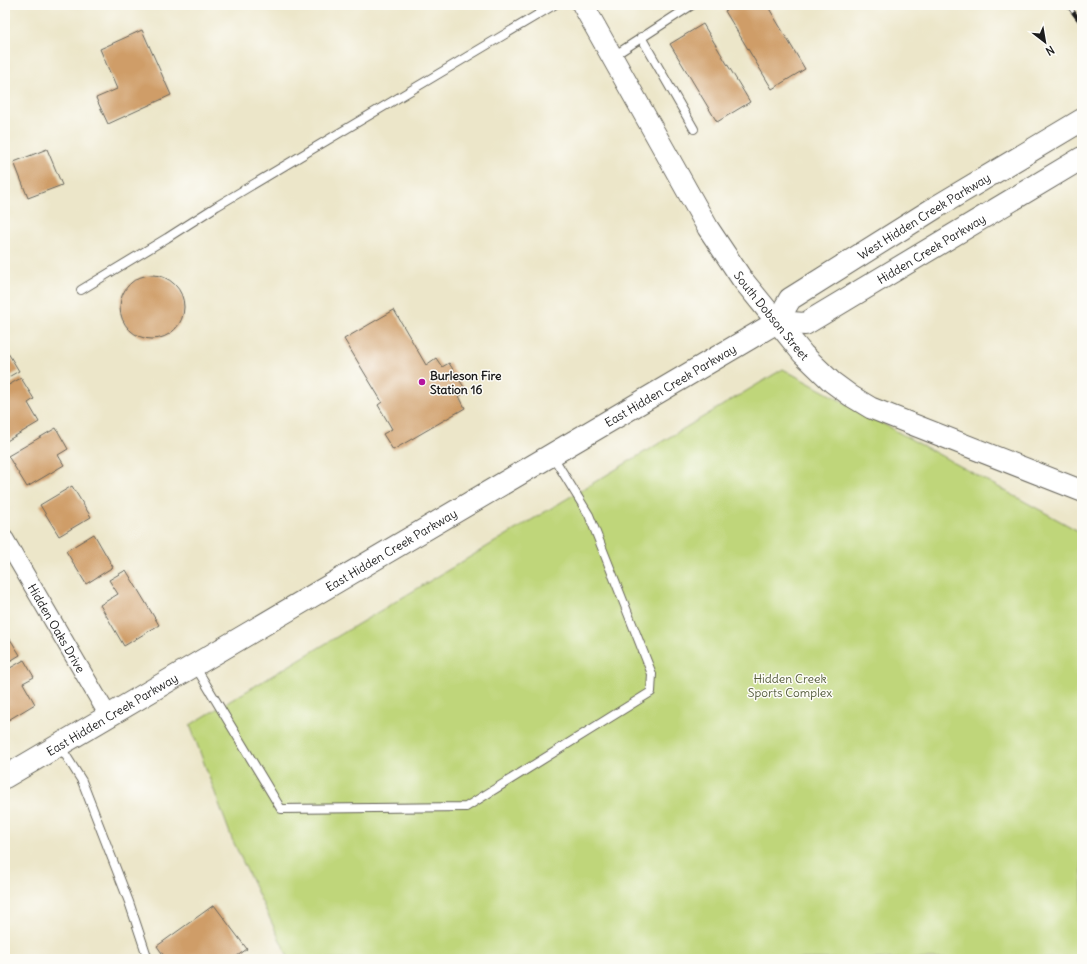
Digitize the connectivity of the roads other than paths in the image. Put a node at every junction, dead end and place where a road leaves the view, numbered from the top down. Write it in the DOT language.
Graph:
graph roads {
  1 [pos="554,5"];
  2 [pos="583,5"];
  3 [pos="692,5"];
  4 [pos="642,36"];
  5 [pos="612,57"];
  6 [pos="1077,123"];
  7 [pos="694,129"];
  8 [pos="1082,158"];
  9 [pos="81,290"];
  10 [pos="777,322"];
  11 [pos="552,454"];
  12 [pos="1082,491"];
  13 [pos="5,539"];
  14 [pos="195,666"];
  15 [pos="109,716"];
  16 [pos="60,745"];
  17 [pos="5,777"];
  18 [pos="148,959"];
  1 -- 9 [label="lane"];
  2 -- 5 [label="street, South Dobson Street"];
  3 -- 4 [label="lane"];
  4 -- 5 [label="lane"];
  4 -- 7 [label="lane"];
  5 -- 10 [label="street, South Dobson Street"];
  6 -- 10 [label="main road, West Hidden Creek Parkway"];
  8 -- 10 [label="main road, Hidden Creek Parkway"];
  10 -- 11 [label="main road, East Hidden Creek Parkway"];
  10 -- 12 [label="street, South Dobson Street"];
  11 -- 14 [label="main road, East Hidden Creek Parkway"];
  11 -- 14 [label="lane"];
  13 -- 15 [label="street, Hidden Oaks Drive"];
  14 -- 15 [label="main road, East Hidden Creek Parkway"];
  15 -- 16 [label="main road, East Hidden Creek Parkway"];
  16 -- 17 [label="main road, East Hidden Creek Parkway"];
  16 -- 18 [label="lane"];
}
